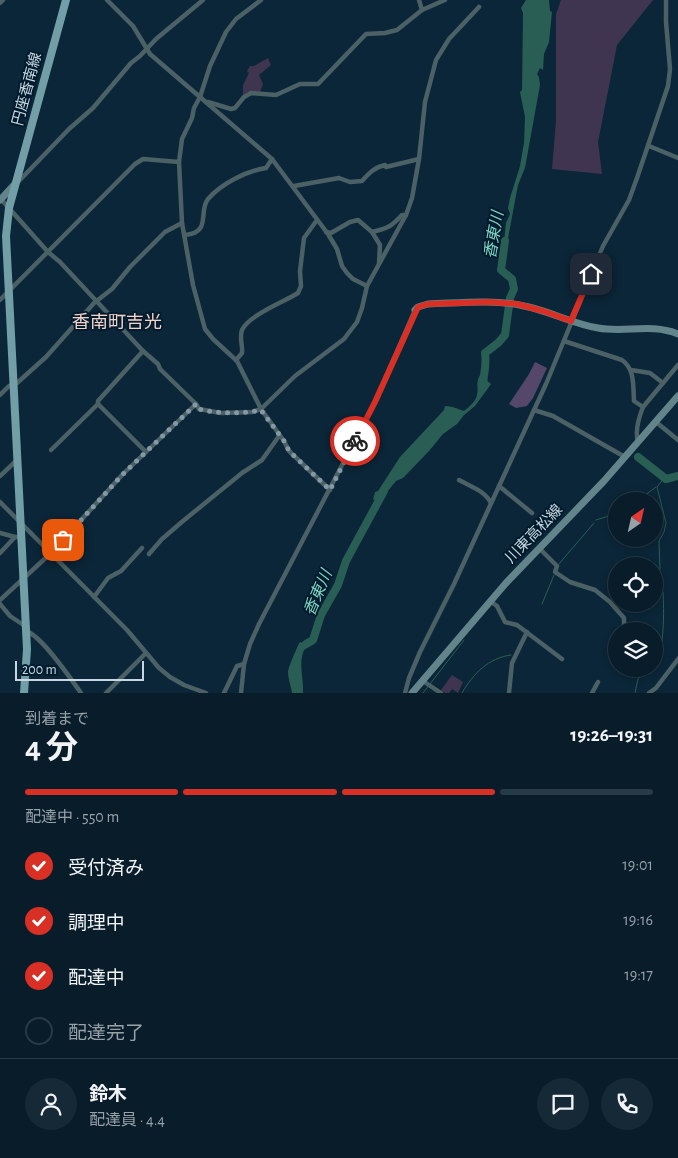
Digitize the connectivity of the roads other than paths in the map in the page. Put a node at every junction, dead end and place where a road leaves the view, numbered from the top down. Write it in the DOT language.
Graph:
graph roads {
  1 [pos="66,0"];
  2 [pos="107,0"];
  3 [pos="203,0"];
  4 [pos="261,0"];
  5 [pos="419,0"];
  6 [pos="445,0"];
  7 [pos="666,0"];
  8 [pos="479,7"];
  9 [pos="422,10"];
  10 [pos="147,49"];
  11 [pos="202,99"];
  12 [pos="649,146"];
  13 [pos="678,158"];
  14 [pos="272,159"];
  15 [pos="419,159"];
  16 [pos="179,162"];
  17 [pos="16,184"];
  18 [pos="294,186"];
  19 [pos="0,199"];
  20 [pos="9,208"];
  21 [pos="406,215"];
  22 [pos="317,220"];
  23 [pos="182,223"];
  24 [pos="326,232"];
  25 [pos="372,232"];
  26 [pos="185,235"];
  27 [pos="48,252"];
  28 [pos="378,266"];
  29 [pos="367,286"];
  30 [pos="8,292"];
  31 [pos="0,300"];
  32 [pos="96,302"];
  33 [pos="415,310"];
  34 [pos="571,321"];
  35 [pos="678,334"];
  36 [pos="564,341"];
  37 [pos="143,351"];
  38 [pos="236,360"];
  39 [pos="678,365"];
  40 [pos="631,370"];
  41 [pos="663,383"];
  42 [pos="13,385"];
  43 [pos="0,396"];
  44 [pos="678,396"];
  45 [pos="98,404"];
  46 [pos="196,404"];
  47 [pos="643,407"];
  48 [pos="261,410"];
  49 [pos="534,410"];
  50 [pos="656,422"];
  51 [pos="279,436"];
  52 [pos="678,440"];
  53 [pos="638,442"];
  54 [pos="51,450"];
  55 [pos="146,452"];
  56 [pos="625,458"];
  57 [pos="17,460"];
  58 [pos="0,476"];
  59 [pos="459,480"];
  60 [pos="499,486"];
  61 [pos="330,490"];
  62 [pos="0,502"];
  63 [pos="491,503"];
  64 [pos="532,513"];
  65 [pos="20,522"];
  66 [pos="0,533"];
  67 [pos="18,537"];
  68 [pos="142,548"];
  69 [pos="538,548"];
  70 [pos="0,553"];
  71 [pos="51,553"];
  72 [pos="149,554"];
  73 [pos="23,580"];
  74 [pos="94,597"];
  75 [pos="0,600"];
  76 [pos="490,601"];
  77 [pos="0,604"];
  78 [pos="624,622"];
  79 [pos="26,629"];
  80 [pos="527,632"];
  81 [pos="146,653"];
  82 [pos="678,658"];
  83 [pos="562,659"];
  84 [pos="244,664"];
  85 [pos="423,681"];
  86 [pos="598,682"];
  87 [pos="24,693"];
  88 [pos="81,693"];
  89 [pos="106,693"];
  90 [pos="206,693"];
  91 [pos="224,693"];
  92 [pos="241,693"];
  93 [pos="405,693"];
  94 [pos="412,693"];
  95 [pos="441,693"];
  96 [pos="509,693"];
  97 [pos="592,693"];
  98 [pos="649,693"];
  1 -- 17 [label="main road, 円座香南線"];
  2 -- 10 [label="street"];
  3 -- 10 [label="street"];
  4 -- 11 [label="street"];
  5 -- 9 [label="street"];
  6 -- 9 [label="street"];
  7 -- 12 [label="street"];
  8 -- 15 [label="street"];
  9 -- 11 [label="street"];
  10 -- 11 [label="street"];
  10 -- 17 [label="street"];
  11 -- 14 [label="street"];
  11 -- 16 [label="street"];
  12 -- 13 [label="street"];
  12 -- 34 [label="street"];
  14 -- 18 [label="street"];
  14 -- 26 [label="street"];
  15 -- 18 [label="street"];
  15 -- 21 [label="street"];
  16 -- 23 [label="street"];
  16 -- 27 [label="street"];
  17 -- 19 [label="main road"];
  17 -- 20 [label="main road, 円座香南線"];
  18 -- 22 [label="street"];
  19 -- 20 [label="street"];
  20 -- 27 [label="street"];
  20 -- 30 [label="main road, 円座香南線"];
  21 -- 25 [label="street"];
  21 -- 28 [label="street"];
  22 -- 24 [label="street"];
  22 -- 38 [label="street"];
  23 -- 26 [label="street"];
  23 -- 32 [label="street"];
  24 -- 25 [label="street"];
  24 -- 29 [label="street"];
  25 -- 28 [label="street"];
  26 -- 38 [label="street"];
  27 -- 30 [label="street"];
  27 -- 32 [label="street"];
  28 -- 29 [label="street"];
  29 -- 48 [label="street"];
  30 -- 31 [label="street"];
  30 -- 42 [label="main road, 円座香南線"];
  32 -- 37 [label="street"];
  32 -- 42 [label="street"];
  33 -- 34 [label="main road"];
  33 -- 61 [label="street"];
  34 -- 35 [label="main road"];
  34 -- 36 [label="street"];
  36 -- 40 [label="street"];
  36 -- 49 [label="street"];
  37 -- 45 [label="street"];
  37 -- 46 [label="street"];
  38 -- 48 [label="street"];
  39 -- 41 [label="street"];
  40 -- 41 [label="street"];
  40 -- 47 [label="street"];
  41 -- 47 [label="street"];
  42 -- 43 [label="street"];
  42 -- 57 [label="main road, 円座香南線"];
  44 -- 50 [label="main road, 川東高松線"];
  45 -- 54 [label="street"];
  45 -- 55 [label="street"];
  46 -- 48 [label="street"];
  46 -- 55 [label="street"];
  47 -- 53 [label="street"];
  48 -- 51 [label="street"];
  49 -- 56 [label="street"];
  49 -- 60 [label="street"];
  50 -- 52 [label="street"];
  50 -- 53 [label="main road, 川東高松線"];
  51 -- 61 [label="street"];
  51 -- 72 [label="street"];
  53 -- 56 [label="main road, 川東高松線"];
  55 -- 71 [label="street"];
  56 -- 69 [label="main road, 川東高松線"];
  57 -- 58 [label="street"];
  57 -- 65 [label="main road, 円座香南線"];
  59 -- 63 [label="street"];
  60 -- 63 [label="street"];
  60 -- 64 [label="street"];
  61 -- 84 [label="street"];
  62 -- 65 [label="street"];
  63 -- 93 [label="street"];
  65 -- 67 [label="main road, 円座香南線"];
  65 -- 71 [label="street"];
  66 -- 67 [label="street"];
  67 -- 70 [label="street"];
  67 -- 73 [label="main road, 円座香南線"];
  68 -- 74 [label="street"];
  69 -- 76 [label="main road, 川東高松線"];
  69 -- 78 [label="street"];
  71 -- 73 [label="street"];
  71 -- 74 [label="street"];
  73 -- 75 [label="street"];
  73 -- 79 [label="main road, 円座香南線"];
  74 -- 81 [label="street"];
  76 -- 80 [label="street"];
  76 -- 85 [label="main road, 川東高松線"];
  77 -- 79 [label="street"];
  79 -- 87 [label="main road, 円座香南線"];
  79 -- 88 [label="street"];
  80 -- 83 [label="street"];
  80 -- 96 [label="street"];
  81 -- 89 [label="street"];
  81 -- 90 [label="street"];
  82 -- 98 [label="street"];
  84 -- 91 [label="street"];
  84 -- 92 [label="street"];
  85 -- 94 [label="main road, 川東高松線"];
  85 -- 95 [label="street"];
  86 -- 97 [label="street"];
}
